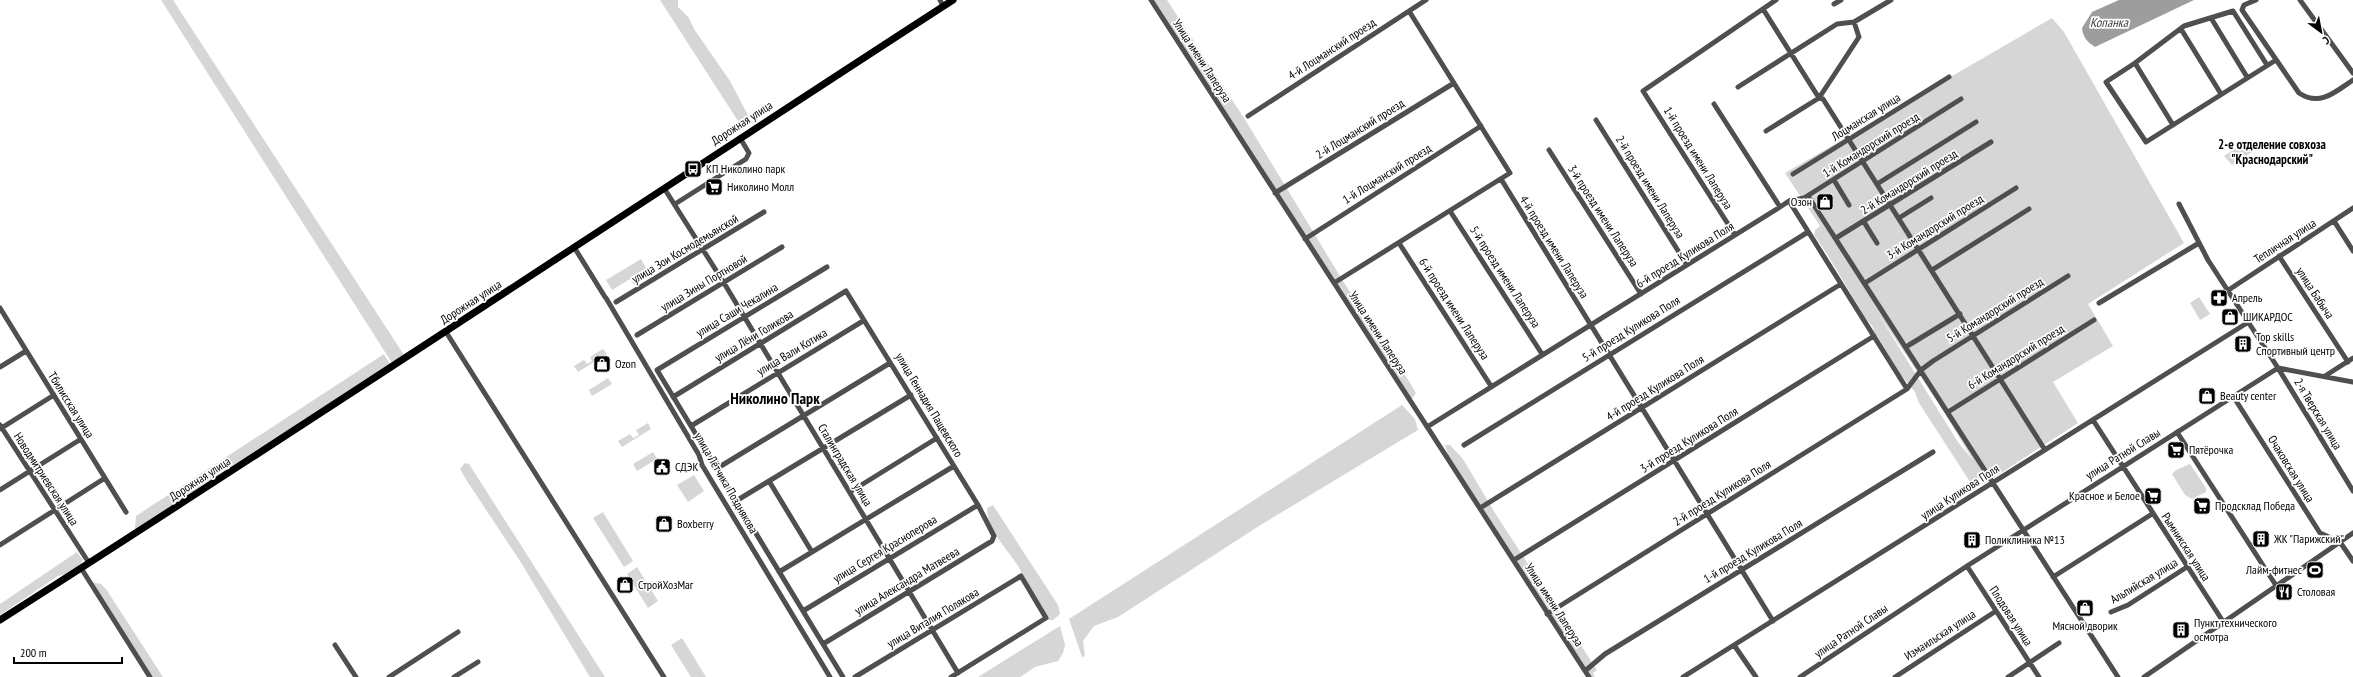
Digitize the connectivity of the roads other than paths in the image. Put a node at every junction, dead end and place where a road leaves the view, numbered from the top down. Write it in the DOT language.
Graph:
graph roads {
  1 [pos="953,0"];
  2 [pos="1151,0"];
  3 [pos="1426,0"];
  4 [pos="1776,0"];
  5 [pos="1841,0"];
  6 [pos="1891,0"];
  7 [pos="2256,0"];
  8 [pos="2300,0"];
  9 [pos="942,3"];
  10 [pos="1834,4"];
  11 [pos="1763,9"];
  12 [pos="1409,11"];
  13 [pos="2211,18"];
  14 [pos="1854,22"];
  15 [pos="2181,29"];
  16 [pos="1792,53"];
  17 [pos="2277,62"];
  18 [pos="2135,63"];
  19 [pos="2267,65"];
  20 [pos="2353,74"];
  21 [pos="1950,77"];
  22 [pos="2247,77"];
  23 [pos="2353,80"];
  24 [pos="1454,83"];
  25 [pos="1738,87"];
  26 [pos="2221,94"];
  27 [pos="1820,98"];
  28 [pos="1961,99"];
  29 [pos="1714,104"];
  30 [pos="1248,116"];
  31 [pos="1596,120"];
  32 [pos="1976,122"];
  33 [pos="2173,125"];
  34 [pos="1481,126"];
  35 [pos="1766,131"];
  36 [pos="740,138"];
  37 [pos="1849,139"];
  38 [pos="1991,142"];
  39 [pos="1549,150"];
  40 [pos="1863,162"];
  41 [pos="1793,174"];
  42 [pos="1501,179"];
  43 [pos="1834,180"];
  44 [pos="1877,184"];
  45 [pos="664,188"];
  46 [pos="2016,188"];
  47 [pos="1275,193"];
  48 [pos="1808,196"];
  49 [pos="1931,198"];
  50 [pos="1789,202"];
  51 [pos="675,204"];
  52 [pos="2179,204"];
  53 [pos="1849,205"];
  54 [pos="1891,205"];
  55 [pos="1780,207"];
  56 [pos="2353,208"];
  57 [pos="2029,209"];
  58 [pos="764,212"];
  59 [pos="1450,212"];
  60 [pos="1899,218"];
  61 [pos="1864,222"];
  62 [pos="2334,222"];
  63 [pos="1808,232"];
  64 [pos="1736,235"];
  65 [pos="1305,238"];
  66 [pos="1836,238"];
  67 [pos="1399,243"];
  68 [pos="1878,243"];
  69 [pos="2199,243"];
  70 [pos="574,247"];
  71 [pos="782,247"];
  72 [pos="703,249"];
  73 [pos="1919,249"];
  74 [pos="2353,251"];
  75 [pos="2279,256"];
  76 [pos="1687,265"];
  77 [pos="827,267"];
  78 [pos="1932,270"];
  79 [pos="2068,276"];
  80 [pos="724,283"];
  81 [pos="1334,283"];
  82 [pos="1865,283"];
  83 [pos="1841,284"];
  84 [pos="2227,291"];
  85 [pos="846,292"];
  86 [pos="1641,294"];
  87 [pos="616,302"];
  88 [pos="2099,303"];
  89 [pos="0,308"];
  90 [pos="1960,314"];
  91 [pos="744,318"];
  92 [pos="2094,320"];
  93 [pos="864,321"];
  94 [pos="2247,323"];
  95 [pos="1591,324"];
  96 [pos="446,332"];
  97 [pos="637,335"];
  98 [pos="1874,336"];
  99 [pos="1973,336"];
  100 [pos="761,344"];
  101 [pos="1908,346"];
  102 [pos="26,350"];
  103 [pos="1542,354"];
  104 [pos="1609,355"];
  105 [pos="2353,358"];
  106 [pos="2348,362"];
  107 [pos="890,363"];
  108 [pos="1,364"];
  109 [pos="2278,368"];
  110 [pos="657,370"];
  111 [pos="1921,370"];
  112 [pos="778,373"];
  113 [pos="2325,376"];
  114 [pos="2000,379"];
  115 [pos="2353,382"];
  116 [pos="1492,386"];
  117 [pos="1907,389"];
  118 [pos="911,395"];
  119 [pos="54,396"];
  120 [pos="2233,396"];
  121 [pos="673,397"];
  122 [pos="1641,409"];
  123 [pos="1948,412"];
  124 [pos="804,415"];
  125 [pos="2093,420"];
  126 [pos="691,426"];
  127 [pos="1427,427"];
  128 [pos="1,428"];
  129 [pos="2177,432"];
  130 [pos="937,438"];
  131 [pos="80,439"];
  132 [pos="1464,445"];
  133 [pos="823,448"];
  134 [pos="2045,450"];
  135 [pos="1933,452"];
  136 [pos="1674,461"];
  137 [pos="954,466"];
  138 [pos="2122,466"];
  139 [pos="716,468"];
  140 [pos="30,471"];
  141 [pos="105,478"];
  142 [pos="769,481"];
  143 [pos="1992,483"];
  144 [pos="0,490"];
  145 [pos="2353,491"];
  146 [pos="850,492"];
  147 [pos="736,501"];
  148 [pos="978,505"];
  149 [pos="1480,508"];
  150 [pos="55,511"];
  151 [pos="126,512"];
  152 [pos="1707,514"];
  153 [pos="2152,514"];
  154 [pos="866,519"];
  155 [pos="992,530"];
  156 [pos="2022,530"];
  157 [pos="2353,534"];
  158 [pos="2340,542"];
  159 [pos="0,545"];
  160 [pos="812,552"];
  161 [pos="890,558"];
  162 [pos="1514,560"];
  163 [pos="2353,561"];
  164 [pos="89,563"];
  165 [pos="1967,566"];
  166 [pos="2187,567"];
  167 [pos="82,568"];
  168 [pos="1742,570"];
  169 [pos="780,572"];
  170 [pos="2053,577"];
  171 [pos="2277,587"];
  172 [pos="910,592"];
  173 [pos="803,611"];
  174 [pos="1996,611"];
  175 [pos="2111,612"];
  176 [pos="1548,614"];
  177 [pos="0,620"];
  178 [pos="1773,621"];
  179 [pos="2224,622"];
  180 [pos="932,630"];
  181 [pos="458,632"];
  182 [pos="2059,643"];
  183 [pos="335,644"];
  184 [pos="823,644"];
  185 [pos="1734,645"];
  186 [pos="478,662"];
  187 [pos="2030,663"];
  188 [pos="1585,671"];
  189 [pos="958,672"];
  190 [pos="150,677"];
  191 [pos="356,677"];
  192 [pos="389,677"];
  193 [pos="454,677"];
  194 [pos="664,677"];
  195 [pos="830,677"];
  196 [pos="843,677"];
  197 [pos="855,677"];
  198 [pos="951,677"];
  199 [pos="1588,677"];
  200 [pos="1683,677"];
  201 [pos="1756,677"];
  202 [pos="1800,677"];
  203 [pos="1895,677"];
  204 [pos="2008,677"];
  205 [pos="2039,677"];
  206 [pos="2118,677"];
  207 [pos="2144,677"];
  1 -- 9 [label="main road, Дорожная улица"];
  2 -- 47 [label="street, Улица имени Лаперуза"];
  3 -- 12 [label="street, 4-й Лоцманский проезд"];
  4 -- 11 [label="street"];
  5 -- 10 [label="street"];
  6 -- 14 [label="street"];
  7 -- 17 [label="street"];
  8 -- 20 [label="street"];
  9 -- 36 [label="main road, Дорожная улица"];
  11 -- 16 [label="street"];
  11 -- 64 [label="street, 1-й проезд имени Лаперуза"];
  12 -- 24 [label="street"];
  12 -- 30 [label="street, 4-й Лоцманский проезд"];
  13 -- 15 [label="street"];
  13 -- 19 [label="street"];
  13 -- 22 [label="street"];
  14 -- 16 [label="street"];
  14 -- 27 [label="street"];
  15 -- 18 [label="street"];
  15 -- 26 [label="street"];
  16 -- 25 [label="street"];
  16 -- 27 [label="street"];
  17 -- 19 [label="street"];
  17 -- 23 [label="street"];
  18 -- 33 [label="street"];
  18 -- 33 [label="street"];
  19 -- 22 [label="street"];
  21 -- 37 [label="street, Лоцманская улица"];
  22 -- 26 [label="street"];
  24 -- 34 [label="street"];
  24 -- 47 [label="street, 2-й Лоцманский проезд"];
  26 -- 33 [label="street"];
  27 -- 35 [label="street"];
  27 -- 37 [label="street"];
  28 -- 40 [label="street, 1-й Командорский проезд"];
  29 -- 55 [label="street"];
  31 -- 76 [label="street, 2-й проезд имени Лаперуза"];
  32 -- 44 [label="street, 2-й Командорский проезд"];
  34 -- 42 [label="street"];
  34 -- 65 [label="street, 1-й Лоцманский проезд"];
  36 -- 45 [label="main road, Дорожная улица"];
  36 -- 51 [label="street"];
  37 -- 40 [label="street"];
  37 -- 41 [label="street, Лоцманская улица"];
  38 -- 54 [label="street, 2-й Командорский проезд"];
  39 -- 86 [label="street, 3-й проезд имени Лаперуза"];
  40 -- 43 [label="street, 1-й Командорский проезд"];
  40 -- 44 [label="street"];
  42 -- 59 [label="street"];
  42 -- 95 [label="street, 4-й проезд имени Лаперуза"];
  43 -- 48 [label="street, 1-й Командорский проезд"];
  43 -- 53 [label="street"];
  44 -- 54 [label="street"];
  45 -- 51 [label="street, Сталинградская улица"];
  45 -- 70 [label="main road, Дорожная улица"];
  46 -- 73 [label="street, 3-й Командорский проезд"];
  47 -- 65 [label="street, Улица имени Лаперуза"];
  48 -- 50 [label="street, 1-й Командорский проезд"];
  48 -- 66 [label="street"];
  49 -- 60 [label="street"];
  50 -- 55 [label="street, 6-й проезд Куликова Поля"];
  50 -- 63 [label="street"];
  51 -- 72 [label="street, Сталинградская улица"];
  52 -- 69 [label="street, 2-я Тверская улица"];
  54 -- 60 [label="street"];
  54 -- 61 [label="street, 2-й Командорский проезд"];
  55 -- 64 [label="street, 6-й проезд Куликова Поля"];
  56 -- 62 [label="street, Тепличная улица"];
  57 -- 78 [label="street"];
  58 -- 72 [label="street, улица Зои Космодемьянской"];
  59 -- 67 [label="street"];
  59 -- 103 [label="street, 5-й проезд имени Лаперуза"];
  60 -- 73 [label="street"];
  61 -- 66 [label="street, 2-й Командорский проезд"];
  61 -- 68 [label="street"];
  62 -- 74 [label="street"];
  62 -- 75 [label="street, Тепличная улица"];
  63 -- 83 [label="street"];
  63 -- 104 [label="street, 5-й проезд Куликова Поля"];
  64 -- 76 [label="street, 6-й проезд Куликова Поля"];
  65 -- 81 [label="street, Улица имени Лаперуза"];
  66 -- 82 [label="street"];
  67 -- 81 [label="street"];
  67 -- 116 [label="street, 6-й проезд имени Лаперуза"];
  69 -- 84 [label="street, 2-я Тверская улица"];
  69 -- 88 [label="street"];
  70 -- 96 [label="main road, Дорожная улица"];
  70 -- 195 [label="street, улица Лётчика Позднякова"];
  71 -- 80 [label="street, улица Зины Портновой"];
  72 -- 80 [label="street, Сталинградская улица"];
  72 -- 87 [label="street, улица Зои Космодемьянской"];
  73 -- 78 [label="street"];
  73 -- 82 [label="street, 3-й Командорский проезд"];
  75 -- 84 [label="street, Тепличная улица"];
  75 -- 106 [label="street, улица Бабыча"];
  76 -- 86 [label="street, 6-й проезд Куликова Поля"];
  77 -- 91 [label="street, улица Саши Чекалина"];
  78 -- 90 [label="street"];
  79 -- 99 [label="street, 5-й Командорский проезд"];
  80 -- 91 [label="street, Сталинградская улица"];
  80 -- 97 [label="street, улица Зины Портновой"];
  81 -- 127 [label="street, Улица имени Лаперуза"];
  82 -- 111 [label="street"];
  83 -- 98 [label="street"];
  83 -- 122 [label="street, 4-й проезд Куликова Поля"];
  84 -- 94 [label="street, 2-я Тверская улица"];
  85 -- 93 [label="street, улица Геннадия Пащевского"];
  85 -- 100 [label="street, улица Лёни Голикова"];
  86 -- 95 [label="street, 6-й проезд Куликова Поля"];
  89 -- 102 [label="street, Тбилисская улица"];
  90 -- 99 [label="street"];
  90 -- 101 [label="street"];
  91 -- 100 [label="street, Сталинградская улица"];
  91 -- 110 [label="street, улица Саши Чекалина"];
  92 -- 114 [label="street, 6-й Командорский проезд"];
  93 -- 107 [label="street, улица Геннадия Пащевского"];
  93 -- 112 [label="street, улица Вали Котика"];
  94 -- 109 [label="street, 2-я Тверская улица"];
  94 -- 125 [label="street, улица Куликова Поля"];
  95 -- 103 [label="street, 6-й проезд Куликова Поля"];
  95 -- 104 [label="street"];
  96 -- 164 [label="main road, Дорожная улица"];
  96 -- 194 [label="street"];
  98 -- 117 [label="street"];
  98 -- 136 [label="street, 3-й проезд Куликова Поля"];
  99 -- 111 [label="street, 5-й Командорский проезд"];
  99 -- 114 [label="street"];
  100 -- 112 [label="street, Сталинградская улица"];
  100 -- 121 [label="street, улица Лёни Голикова"];
  102 -- 108 [label="street"];
  102 -- 119 [label="street, Тбилисская улица"];
  103 -- 116 [label="street, 6-й проезд Куликова Поля"];
  104 -- 122 [label="street"];
  104 -- 132 [label="street, 5-й проезд Куликова Поля"];
  105 -- 106 [label="street"];
  106 -- 113 [label="street"];
  107 -- 118 [label="street, улица Геннадия Пащевского"];
  107 -- 124 [label="street"];
  109 -- 113 [label="street"];
  109 -- 120 [label="street, улица Ратной Славы"];
  109 -- 145 [label="street, 2-я Тверская улица"];
  110 -- 121 [label="street, улица Лётчика Позднякова"];
  111 -- 117 [label="street, 5-й Командорский проезд"];
  111 -- 123 [label="street"];
  112 -- 124 [label="street, Сталинградская улица"];
  112 -- 126 [label="street, улица Вали Котика"];
  113 -- 115 [label="street"];
  114 -- 123 [label="street, 6-й Командорский проезд"];
  114 -- 134 [label="street"];
  116 -- 127 [label="street, 6-й проезд Куликова Поля"];
  117 -- 152 [label="street, 2-й проезд Куликова Поля"];
  118 -- 130 [label="street, улица Геннадия Пащевского"];
  118 -- 133 [label="street"];
  119 -- 128 [label="street"];
  119 -- 131 [label="street, Тбилисская улица"];
  120 -- 129 [label="street, улица Ратной Славы"];
  120 -- 158 [label="street, Очаковская улица"];
  121 -- 126 [label="street, улица Лётчика Позднякова"];
  122 -- 136 [label="street"];
  122 -- 149 [label="street, 4-й проезд Куликова Поля"];
  123 -- 143 [label="street"];
  124 -- 133 [label="street, Сталинградская улица"];
  124 -- 139 [label="street"];
  125 -- 134 [label="street, улица Куликова Поля"];
  125 -- 138 [label="street, Рымникская улица"];
  126 -- 139 [label="street, улица Лётчика Позднякова"];
  127 -- 149 [label="street, Улица имени Лаперуза"];
  128 -- 140 [label="street, Новодмитриевская улица"];
  129 -- 138 [label="street, улица Ратной Славы"];
  129 -- 171 [label="street"];
  130 -- 137 [label="street, улица Геннадия Пащевского"];
  130 -- 146 [label="street"];
  131 -- 140 [label="street"];
  131 -- 141 [label="street, Тбилисская улица"];
  133 -- 142 [label="street"];
  133 -- 146 [label="street, Сталинградская улица"];
  134 -- 143 [label="street, улица Куликова Поля"];
  135 -- 168 [label="street, 1-й проезд Куликова Поля"];
  136 -- 152 [label="street"];
  136 -- 162 [label="street, 3-й проезд Куликова Поля"];
  137 -- 148 [label="street, улица Геннадия Пащевского"];
  137 -- 154 [label="street"];
  138 -- 153 [label="street, Рымникская улица"];
  138 -- 156 [label="street, улица Ратной Славы"];
  139 -- 147 [label="street, улица Лётчика Позднякова"];
  140 -- 144 [label="street"];
  140 -- 150 [label="street, Новодмитриевская улица"];
  141 -- 150 [label="street"];
  141 -- 151 [label="street, Тбилисская улица"];
  142 -- 147 [label="street"];
  142 -- 160 [label="street"];
  143 -- 156 [label="street"];
  143 -- 178 [label="street, улица Куликова Поля"];
  146 -- 154 [label="street, Сталинградская улица"];
  147 -- 169 [label="street, улица Лётчика Позднякова"];
  148 -- 155 [label="street, улица Геннадия Пащевского"];
  148 -- 161 [label="street, улица Сергея Красноперова"];
  149 -- 162 [label="street, Улица имени Лаперуза"];
  150 -- 159 [label="street"];
  150 -- 164 [label="street, Новодмитриевская улица"];
  152 -- 168 [label="street"];
  152 -- 176 [label="street, 2-й проезд Куликова Поля"];
  153 -- 166 [label="street, Рымникская улица"];
  153 -- 170 [label="street"];
  154 -- 160 [label="street"];
  154 -- 161 [label="street, Сталинградская улица"];
  155 -- 172 [label="street, улица Александра Матвеева"];
  156 -- 165 [label="street, улица Ратной Славы"];
  156 -- 170 [label="street"];
  157 -- 158 [label="street"];
  158 -- 163 [label="street"];
  158 -- 171 [label="street"];
  160 -- 169 [label="street"];
  161 -- 172 [label="street, Сталинградская улица"];
  161 -- 173 [label="street, улица Сергея Красноперова"];
  162 -- 176 [label="street, Улица имени Лаперуза"];
  164 -- 167 [label="main road, Дорожная улица"];
  165 -- 174 [label="street, Плодовая улица"];
  165 -- 202 [label="street, улица Ратной Славы"];
  166 -- 175 [label="street, Альпийская улица"];
  166 -- 179 [label="street, Рымникская улица"];
  167 -- 177 [label="main road, Дорожная улица"];
  167 -- 190 [label="street"];
  168 -- 178 [label="street"];
  168 -- 188 [label="street, 1-й проезд Куликова Поля"];
  169 -- 173 [label="street, улица Лётчика Позднякова"];
  170 -- 206 [label="street"];
  171 -- 179 [label="street"];
  172 -- 180 [label="street, Сталинградская улица"];
  172 -- 184 [label="street, улица Александра Матвеева"];
  173 -- 184 [label="street, улица Лётчика Позднякова"];
  174 -- 187 [label="street, Плодовая улица"];
  174 -- 203 [label="street, Измаильская улица"];
  176 -- 188 [label="street, Улица имени Лаперуза"];
  178 -- 185 [label="street, улица Куликова Поля"];
  179 -- 207 [label="street"];
  180 -- 189 [label="street, Сталинградская улица"];
  180 -- 189 [label="street, улица Виталия Полякова"];
  180 -- 197 [label="street, улица Виталия Полякова"];
  181 -- 192 [label="street"];
  182 -- 187 [label="street"];
  183 -- 191 [label="street"];
  184 -- 196 [label="street, улица Лётчика Позднякова"];
  185 -- 200 [label="street, улица Куликова Поля"];
  185 -- 201 [label="street"];
  186 -- 193 [label="street"];
  187 -- 204 [label="street"];
  187 -- 205 [label="street, Плодовая улица"];
  188 -- 199 [label="street, Улица имени Лаперуза"];
  189 -- 198 [label="street"];
}
